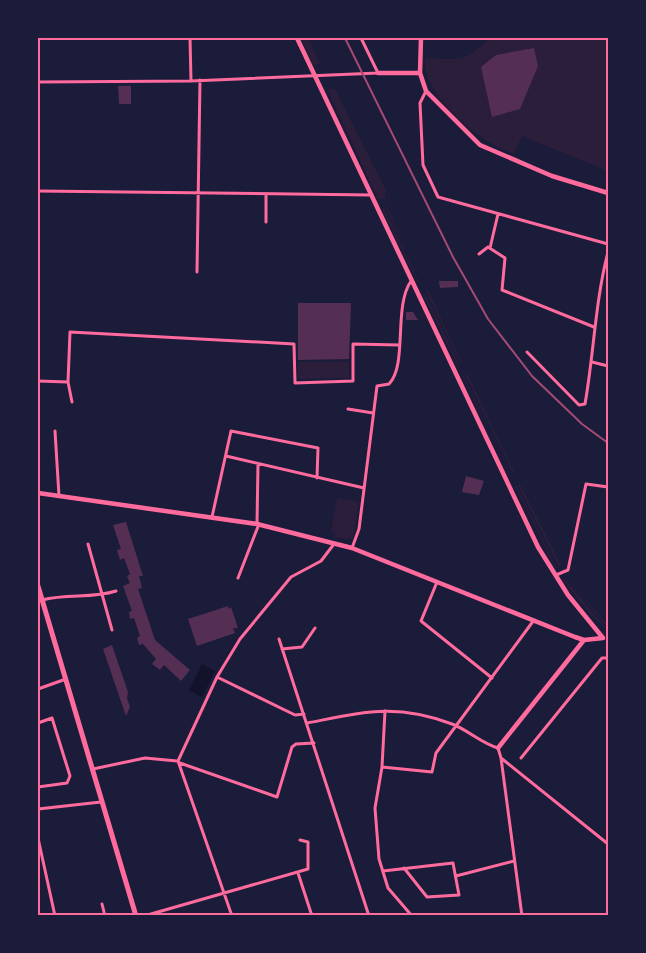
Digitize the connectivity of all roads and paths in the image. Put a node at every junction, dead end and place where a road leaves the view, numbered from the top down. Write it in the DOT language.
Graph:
graph roads {
  1 [pos="190,38"];
  2 [pos="297,38"];
  3 [pos="361,38"];
  4 [pos="421,38"];
  5 [pos="378,73"];
  6 [pos="420,73"];
  7 [pos="315,76"];
  8 [pos="200,80"];
  9 [pos="191,81"];
  10 [pos="38,82"];
  11 [pos="426,91"];
  12 [pos="38,191"];
  13 [pos="609,193"];
  14 [pos="198,194"];
  15 [pos="266,195"];
  16 [pos="371,195"];
  17 [pos="498,214"];
  18 [pos="266,222"];
  19 [pos="609,244"];
  20 [pos="490,248"];
  21 [pos="609,252"];
  22 [pos="479,255"];
  23 [pos="197,272"];
  24 [pos="411,281"];
  25 [pos="594,327"];
  26 [pos="399,345"];
  27 [pos="527,352"];
  28 [pos="592,362"];
  29 [pos="609,366"];
  30 [pos="38,381"];
  31 [pos="68,382"];
  32 [pos="72,402"];
  33 [pos="348,409"];
  34 [pos="373,413"];
  35 [pos="55,431"];
  36 [pos="226,456"];
  37 [pos="258,464"];
  38 [pos="317,478"];
  39 [pos="609,487"];
  40 [pos="364,488"];
  41 [pos="38,493"];
  42 [pos="59,496"];
  43 [pos="212,517"];
  44 [pos="258,524"];
  45 [pos="88,544"];
  46 [pos="334,544"];
  47 [pos="352,548"];
  48 [pos="555,576"];
  49 [pos="238,578"];
  50 [pos="438,580"];
  51 [pos="38,586"];
  52 [pos="116,591"];
  53 [pos="101,595"];
  54 [pos="42,600"];
  55 [pos="534,619"];
  56 [pos="315,628"];
  57 [pos="112,630"];
  58 [pos="606,637"];
  59 [pos="279,639"];
  60 [pos="584,640"];
  61 [pos="609,642"];
  62 [pos="282,649"];
  63 [pos="609,658"];
  64 [pos="217,677"];
  65 [pos="492,678"];
  66 [pos="66,679"];
  67 [pos="38,689"];
  68 [pos="385,711"];
  69 [pos="304,714"];
  70 [pos="38,723"];
  71 [pos="307,723"];
  72 [pos="456,725"];
  73 [pos="314,742"];
  74 [pos="498,748"];
  75 [pos="501,758"];
  76 [pos="521,758"];
  77 [pos="179,762"];
  78 [pos="382,766"];
  79 [pos="93,769"];
  80 [pos="38,787"];
  81 [pos="102,802"];
  82 [pos="38,809"];
  83 [pos="38,838"];
  84 [pos="300,840"];
  85 [pos="609,844"];
  86 [pos="514,861"];
  87 [pos="404,868"];
  88 [pos="383,871"];
  89 [pos="298,873"];
  90 [pos="456,876"];
  91 [pos="224,892"];
  92 [pos="102,904"];
  93 [pos="55,915"];
  94 [pos="105,915"];
  95 [pos="136,915"];
  96 [pos="144,915"];
  97 [pos="232,915"];
  98 [pos="312,915"];
  99 [pos="369,915"];
  100 [pos="412,915"];
  101 [pos="522,915"];
  1 -- 9 [label="street"];
  2 -- 7 [label="street"];
  3 -- 5 [label="street"];
  4 -- 6 [label="street"];
  5 -- 6 [label="street"];
  5 -- 7 [label="street"];
  6 -- 11 [label="street"];
  7 -- 8 [label="street"];
  7 -- 16 [label="street"];
  8 -- 9 [label="street"];
  8 -- 14 [label="street"];
  9 -- 10 [label="street"];
  11 -- 13 [label="street"];
  11 -- 17 [label="street"];
  12 -- 14 [label="street"];
  14 -- 15 [label="street"];
  14 -- 23 [label="street"];
  15 -- 16 [label="street"];
  15 -- 18 [label="street"];
  16 -- 24 [label="street"];
  17 -- 19 [label="street"];
  17 -- 20 [label="street"];
  20 -- 22 [label="street"];
  20 -- 25 [label="street"];
  21 -- 25 [label="street"];
  24 -- 26 [label="street"];
  24 -- 48 [label="street"];
  25 -- 28 [label="street"];
  26 -- 31 [label="street"];
  26 -- 34 [label="street"];
  27 -- 28 [label="street"];
  28 -- 29 [label="street"];
  30 -- 31 [label="street"];
  31 -- 32 [label="street"];
  33 -- 34 [label="street"];
  34 -- 40 [label="street"];
  35 -- 42 [label="street"];
  36 -- 37 [label="street"];
  36 -- 38 [label="street"];
  36 -- 43 [label="street"];
  37 -- 38 [label="street"];
  37 -- 44 [label="street"];
  38 -- 40 [label="street"];
  39 -- 48 [label="street"];
  40 -- 47 [label="street"];
  41 -- 42 [label="street"];
  42 -- 43 [label="street"];
  43 -- 44 [label="street"];
  44 -- 46 [label="street"];
  44 -- 49 [label="street"];
  45 -- 53 [label="street"];
  46 -- 47 [label="street"];
  46 -- 64 [label="street"];
  47 -- 50 [label="street"];
  48 -- 58 [label="street"];
  50 -- 55 [label="street"];
  50 -- 65 [label="street"];
  51 -- 54 [label="main road"];
  52 -- 53 [label="street"];
  53 -- 54 [label="street"];
  53 -- 57 [label="street"];
  54 -- 66 [label="main road"];
  55 -- 60 [label="street"];
  55 -- 65 [label="street"];
  56 -- 62 [label="street"];
  58 -- 60 [label="street"];
  58 -- 61 [label="street"];
  59 -- 62 [label="street"];
  60 -- 74 [label="street"];
  62 -- 69 [label="street"];
  63 -- 76 [label="street"];
  64 -- 69 [label="street"];
  64 -- 77 [label="street"];
  65 -- 72 [label="street"];
  66 -- 67 [label="street"];
  66 -- 79 [label="main road"];
  68 -- 71 [label="street"];
  68 -- 72 [label="street"];
  68 -- 78 [label="street"];
  69 -- 71 [label="street"];
  70 -- 80 [label="street"];
  71 -- 73 [label="street"];
  72 -- 74 [label="street"];
  72 -- 78 [label="street"];
  73 -- 77 [label="street"];
  73 -- 99 [label="street"];
  74 -- 75 [label="street"];
  75 -- 85 [label="street"];
  75 -- 86 [label="street"];
  77 -- 79 [label="street"];
  77 -- 91 [label="street"];
  78 -- 88 [label="street"];
  79 -- 81 [label="main road"];
  81 -- 82 [label="street"];
  81 -- 95 [label="main road"];
  83 -- 93 [label="street"];
  84 -- 89 [label="street"];
  86 -- 90 [label="street"];
  86 -- 101 [label="street"];
  87 -- 88 [label="street"];
  87 -- 90 [label="street"];
  87 -- 90 [label="street"];
  88 -- 100 [label="street"];
  89 -- 91 [label="street"];
  89 -- 98 [label="street"];
  91 -- 96 [label="street"];
  91 -- 97 [label="street"];
  92 -- 94 [label="street"];
}
